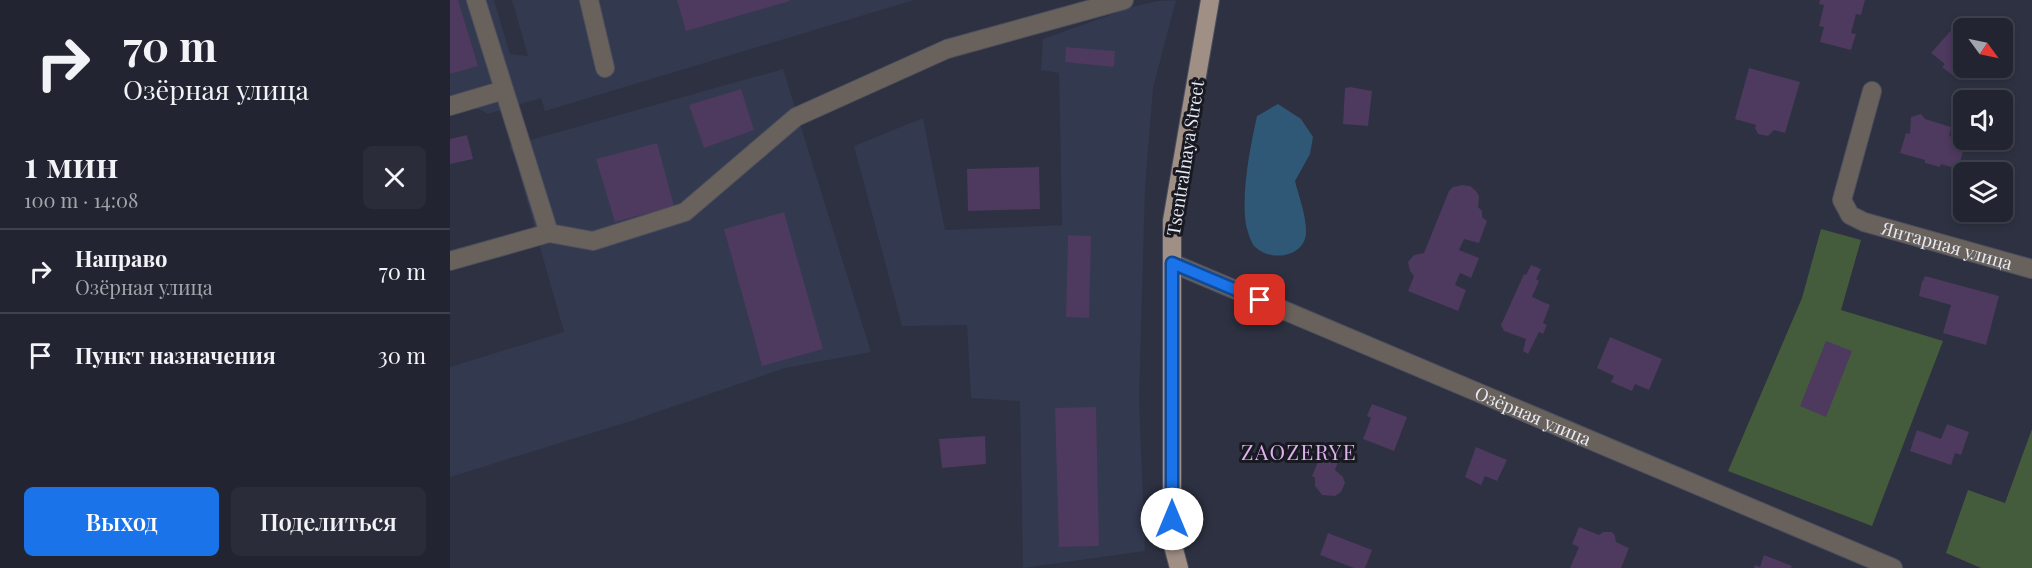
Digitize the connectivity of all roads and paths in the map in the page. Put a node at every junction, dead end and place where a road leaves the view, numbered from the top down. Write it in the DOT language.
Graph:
graph roads {
  1 [pos="476,0"];
  2 [pos="589,0"];
  3 [pos="1124,0"];
  4 [pos="1210,0"];
  5 [pos="605,68"];
  6 [pos="504,90"];
  7 [pos="1872,91"];
  8 [pos="450,106"];
  9 [pos="549,233"];
  10 [pos="450,261"];
  11 [pos="1172,263"];
  12 [pos="2032,269"];
  13 [pos="1179,568"];
  14 [pos="1893,568"];
  1 -- 6 [label="street"];
  2 -- 5 [label="street"];
  3 -- 9 [label="street"];
  4 -- 11 [label="main road, Tsentralnaya Street"];
  6 -- 8 [label="street"];
  6 -- 9 [label="street"];
  7 -- 12 [label="street, Янтарная улица"];
  9 -- 10 [label="street"];
  11 -- 13 [label="main road, Tsentralnaya Street"];
  11 -- 14 [label="street, Озёрная улица"];
}
